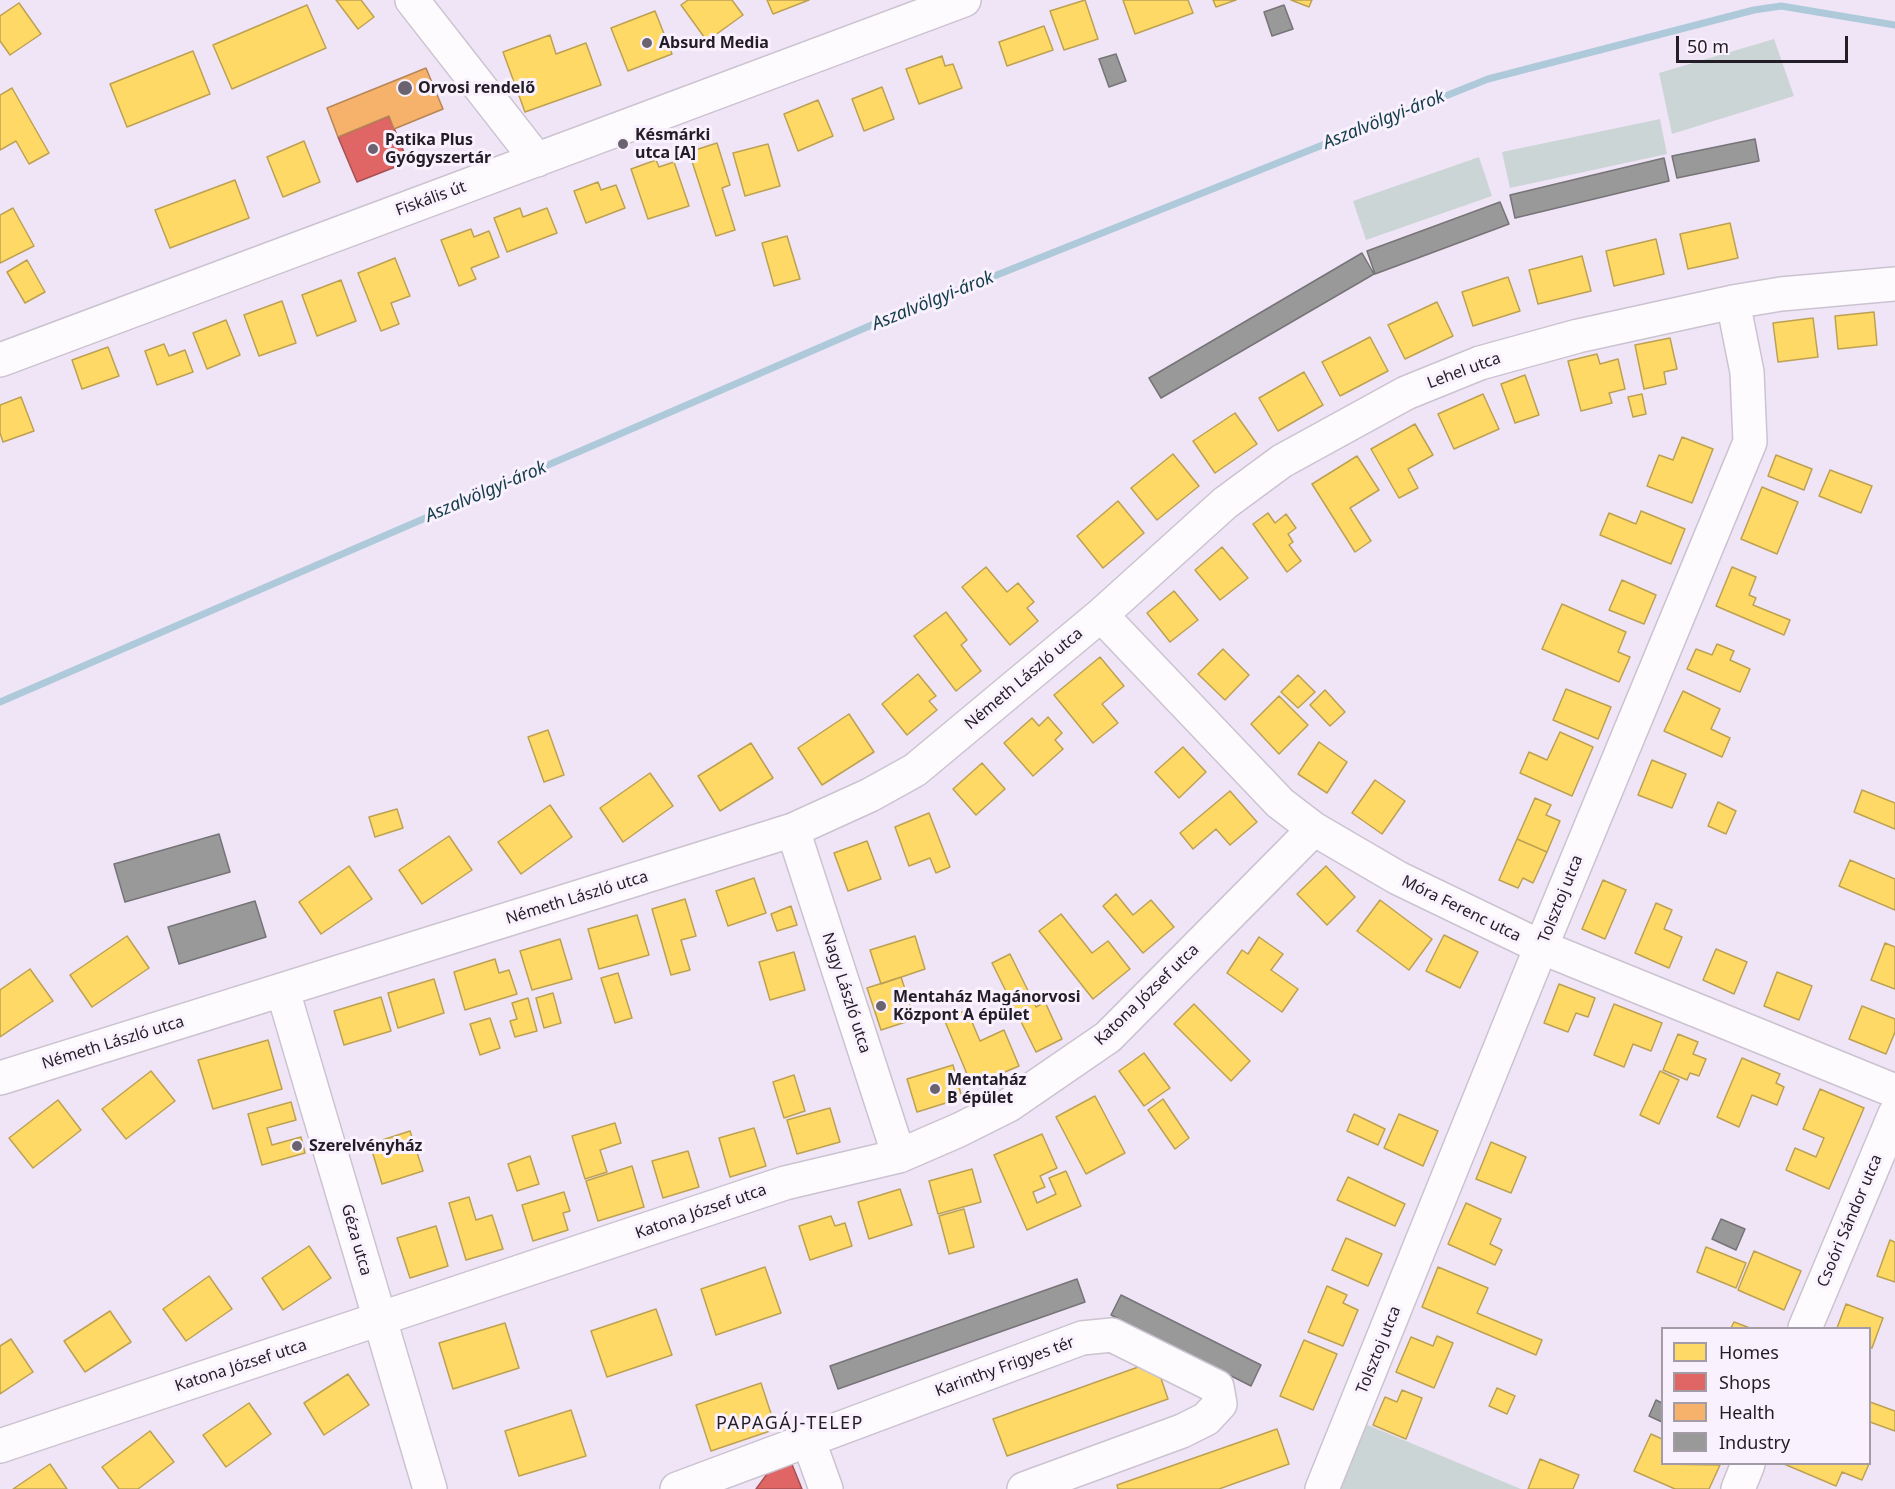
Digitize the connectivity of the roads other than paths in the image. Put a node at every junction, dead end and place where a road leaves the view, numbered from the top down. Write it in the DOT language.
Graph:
graph roads {
  1 [pos="412,0"];
  2 [pos="964,0"];
  3 [pos="537,160"];
  4 [pos="1895,284"];
  5 [pos="1733,302"];
  6 [pos="0,360"];
  7 [pos="1101,615"];
  8 [pos="1314,829"];
  9 [pos="792,830"];
  10 [pos="1541,947"];
  11 [pos="283,991"];
  12 [pos="0,1077"];
  13 [pos="1895,1091"];
  14 [pos="1895,1114"];
  15 [pos="900,1156"];
  16 [pos="380,1320"];
  17 [pos="1806,1327"];
  18 [pos="808,1439"];
  19 [pos="0,1446"];
  20 [pos="1748,1465"];
  21 [pos="743,1478"];
  22 [pos="430,1489"];
  23 [pos="677,1489"];
  24 [pos="826,1489"];
  25 [pos="1024,1489"];
  26 [pos="1322,1489"];
  27 [pos="1737,1489"];
  1 -- 3 [label="street"];
  2 -- 3 [label="street, Fiskális út"];
  3 -- 6 [label="street, Fiskális út"];
  4 -- 5 [label="street, Lehel utca"];
  5 -- 7 [label="street, Lehel utca"];
  5 -- 10 [label="street, Tolsztoj utca"];
  7 -- 8 [label="street, Móra Ferenc utca"];
  7 -- 9 [label="street, Németh László utca"];
  8 -- 10 [label="street, Móra Ferenc utca"];
  8 -- 15 [label="street, Katona József utca"];
  9 -- 11 [label="street, Németh László utca"];
  9 -- 15 [label="street, Nagy László utca"];
  10 -- 13 [label="street, Móra Ferenc utca"];
  10 -- 26 [label="street, Tolsztoj utca"];
  11 -- 12 [label="street, Németh László utca"];
  11 -- 16 [label="street, Géza utca"];
  14 -- 17 [label="street, Csoóri Sándor utca"];
  15 -- 16 [label="street, Katona József utca"];
  16 -- 19 [label="street, Katona József utca"];
  16 -- 22 [label="street, Géza utca"];
  18 -- 21 [label="street, Karinthy Frigyes tér"];
  18 -- 24 [label="street"];
  18 -- 25 [label="street, Karinthy Frigyes tér"];
  20 -- 27 [label="street"];
  21 -- 23 [label="street, Karinthy Frigyes tér"];
}
